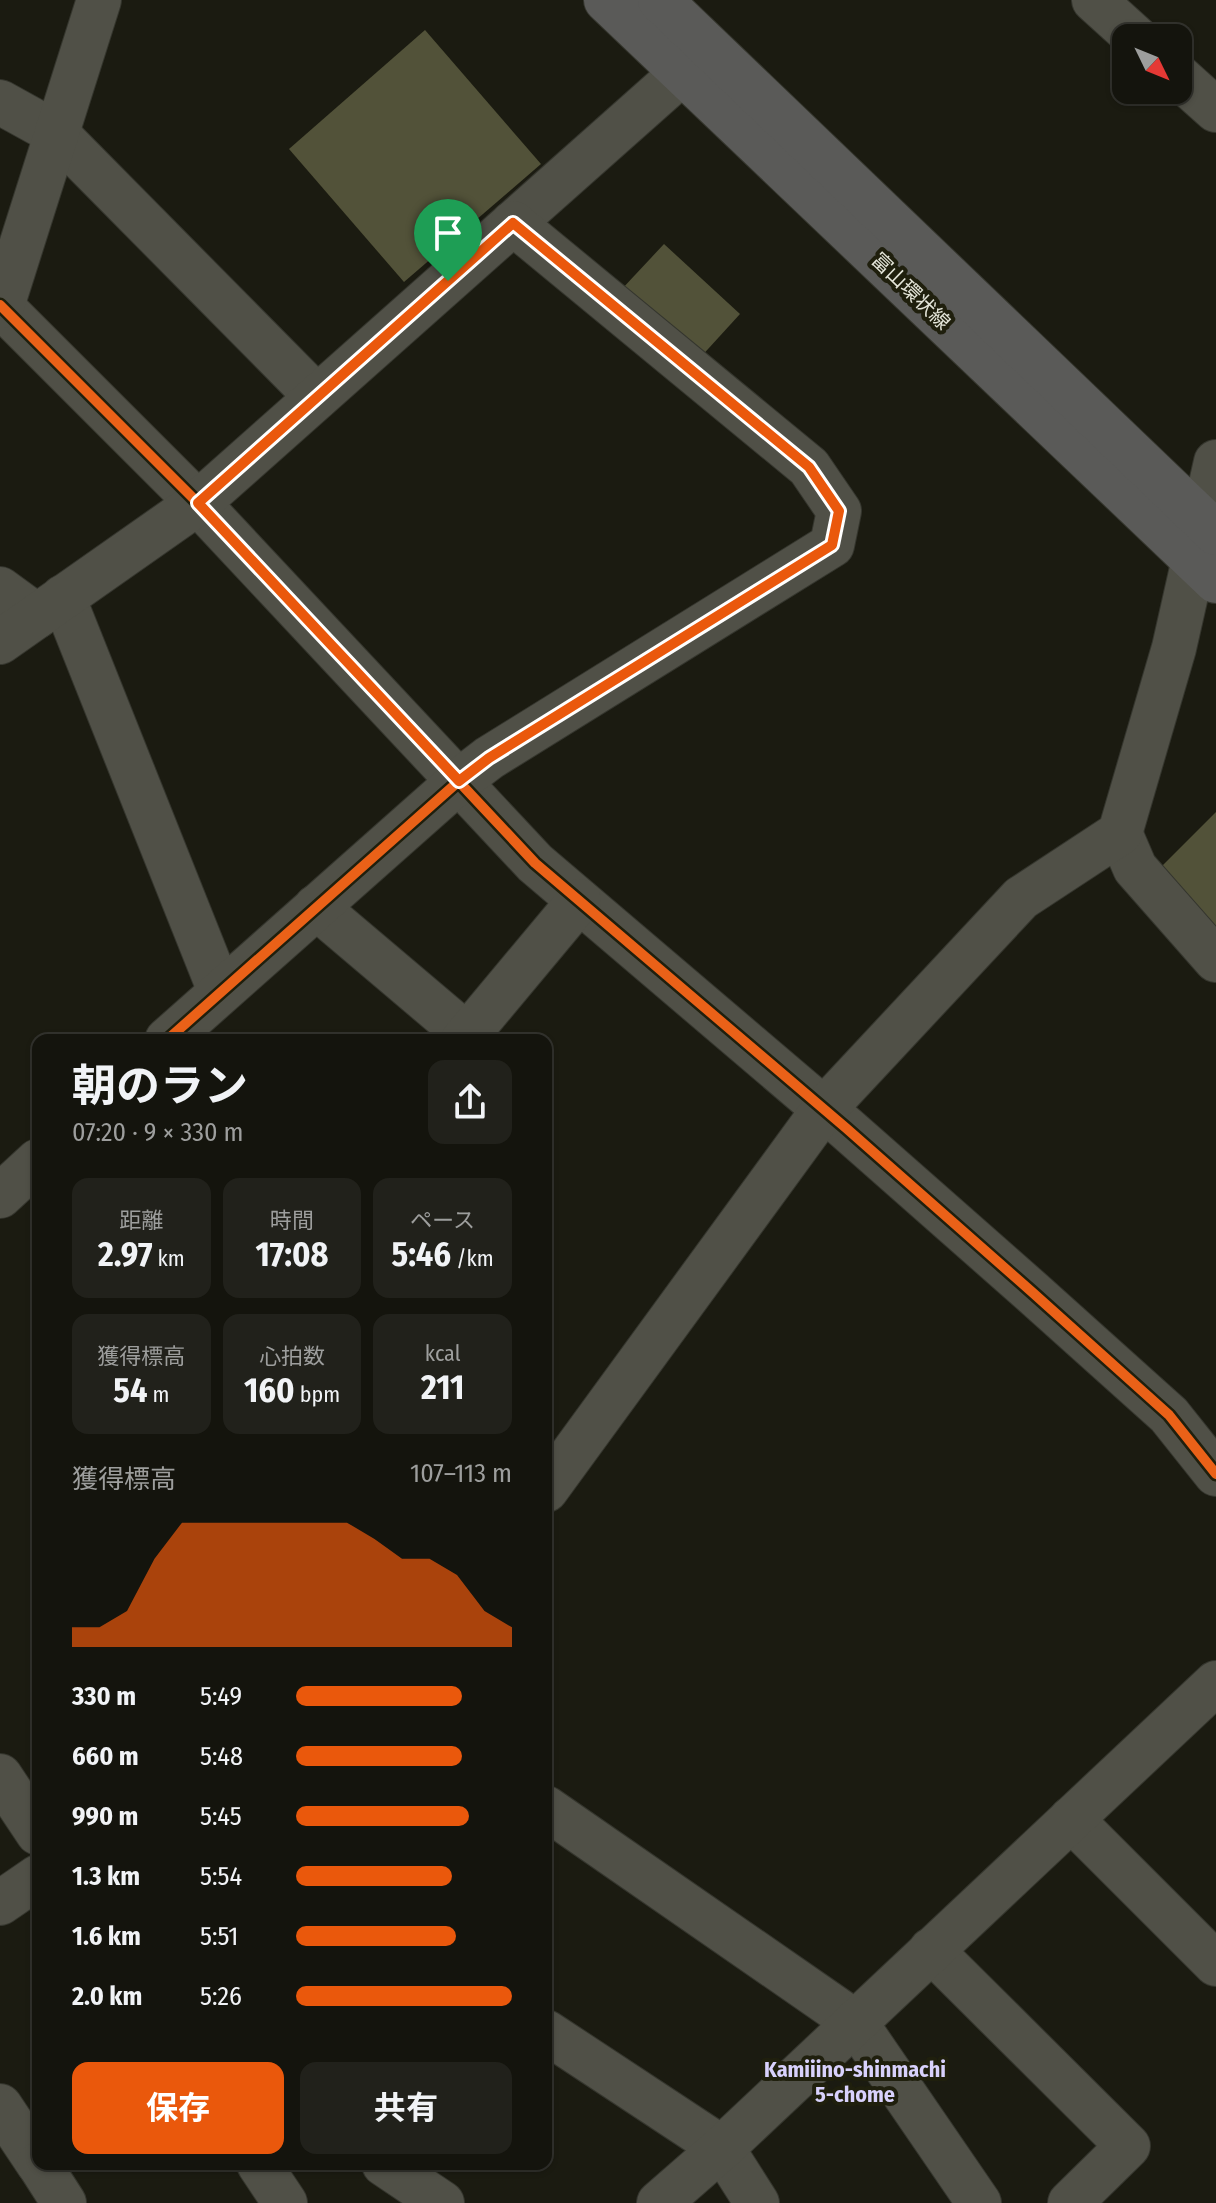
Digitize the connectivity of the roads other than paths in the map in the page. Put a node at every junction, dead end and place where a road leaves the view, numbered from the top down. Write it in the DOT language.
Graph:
graph roads {
  1 [pos="99,0"];
  2 [pos="606,0"];
  3 [pos="660,0"];
  4 [pos="1094,0"];
  5 [pos="1121,24"];
  6 [pos="682,73"];
  7 [pos="1192,89"];
  8 [pos="0,102"];
  9 [pos="1216,110"];
  10 [pos="56,133"];
  11 [pos="513,223"];
  12 [pos="1,305"];
  13 [pos="317,397"];
  14 [pos="1216,462"];
  15 [pos="198,503"];
  16 [pos="1207,549"];
  17 [pos="0,589"];
  18 [pos="50,606"];
  19 [pos="0,642"];
  20 [pos="459,781"];
  21 [pos="1120,833"];
  22 [pos="579,901"];
  23 [pos="316,907"];
  24 [pos="1216,960"];
  25 [pos="220,991"];
  26 [pos="173,1034"];
  27 [pos="460,1034"];
  28 [pos="468,1034"];
  29 [pos="824,1109"];
  30 [pos="32,1167"];
  31 [pos="0,1196"];
  32 [pos="1216,1474"];
  33 [pos="552,1482"];
  34 [pos="1216,1683"];
  35 [pos="0,1776"];
  36 [pos="552,1812"];
  37 [pos="1071,1819"];
  38 [pos="32,1824"];
  39 [pos="32,1881"];
  40 [pos="0,1903"];
  41 [pos="931,1950"];
  42 [pos="1216,1964"];
  43 [pos="855,2022"];
  44 [pos="552,2036"];
  45 [pos="0,2106"];
  46 [pos="722,2148"];
  47 [pos="32,2155"];
  48 [pos="42,2170"];
  49 [pos="263,2170"];
  50 [pos="393,2170"];
  51 [pos="64,2203"];
  52 [pos="285,2203"];
  53 [pos="442,2203"];
  54 [pos="659,2203"];
  55 [pos="757,2203"];
  56 [pos="979,2203"];
  57 [pos="1070,2203"];
  1 -- 10 [label="street"];
  2 -- 6 [label="main road, 富山環状線"];
  3 -- 16 [label="main road, 富山環状線"];
  4 -- 5 [label="street"];
  6 -- 11 [label="street"];
  6 -- 16 [label="main road, 富山環状線"];
  7 -- 9 [label="street"];
  8 -- 10 [label="street"];
  10 -- 12 [label="street"];
  10 -- 13 [label="street"];
  11 -- 13 [label="street"];
  11 -- 20 [label="street"];
  12 -- 15 [label="street"];
  13 -- 15 [label="street"];
  14 -- 16 [label="street"];
  15 -- 18 [label="street"];
  15 -- 20 [label="street"];
  16 -- 21 [label="street"];
  17 -- 18 [label="street"];
  18 -- 19 [label="street"];
  18 -- 25 [label="street"];
  20 -- 22 [label="street"];
  20 -- 23 [label="street"];
  21 -- 24 [label="street"];
  21 -- 29 [label="street"];
  22 -- 28 [label="street"];
  22 -- 29 [label="street"];
  23 -- 25 [label="street"];
  23 -- 27 [label="street"];
  25 -- 26 [label="street"];
  29 -- 32 [label="street"];
  29 -- 33 [label="street"];
  30 -- 31 [label="street"];
  34 -- 37 [label="street"];
  35 -- 38 [label="street"];
  36 -- 43 [label="street"];
  37 -- 41 [label="street"];
  37 -- 42 [label="street"];
  39 -- 40 [label="street"];
  41 -- 43 [label="street"];
  41 -- 57 [label="street"];
  43 -- 46 [label="street"];
  43 -- 56 [label="street"];
  44 -- 46 [label="street"];
  45 -- 47 [label="street"];
  46 -- 54 [label="street"];
  46 -- 55 [label="street"];
  48 -- 51 [label="street"];
  49 -- 52 [label="street"];
  50 -- 53 [label="street"];
}
